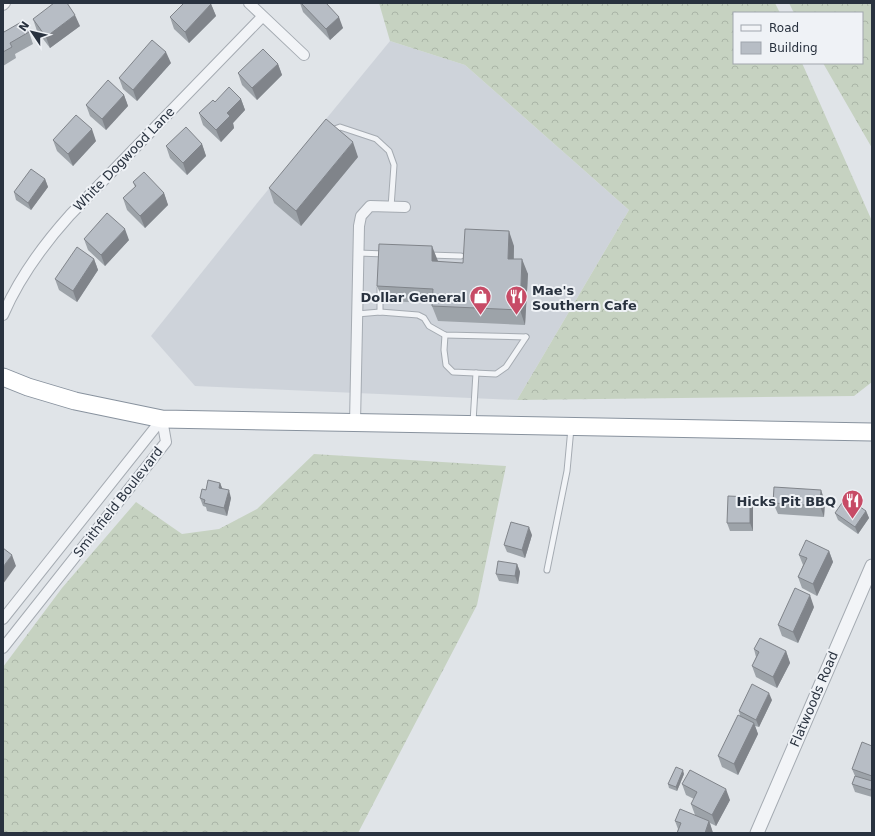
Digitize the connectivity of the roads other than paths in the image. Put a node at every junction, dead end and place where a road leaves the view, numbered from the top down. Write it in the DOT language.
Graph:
graph roads {
  1 [pos="248,3"];
  2 [pos="262,16"];
  3 [pos="304,55"];
  4 [pos="332,130"];
  5 [pos="391,207"];
  6 [pos="405,207"];
  7 [pos="358,253"];
  8 [pos="380,253"];
  9 [pos="387,254"];
  10 [pos="424,255"];
  11 [pos="461,256"];
  12 [pos="380,261"];
  13 [pos="380,283"];
  14 [pos="380,312"];
  15 [pos="357,314"];
  16 [pos="3,315"];
  17 [pos="445,335"];
  18 [pos="476,373"];
  19 [pos="3,377"];
  20 [pos="162,419"];
  21 [pos="355,423"];
  22 [pos="473,425"];
  23 [pos="571,427"];
  24 [pos="872,432"];
  25 [pos="872,566"];
  26 [pos="547,570"];
  27 [pos="3,619"];
  28 [pos="3,648"];
  29 [pos="757,833"];
  1 -- 2 [label="street"];
  2 -- 3 [label="street"];
  2 -- 16 [label="street, White Dogwood Lane"];
  4 -- 5 [label="lane"];
  5 -- 6 [label="street"];
  5 -- 7 [label="street"];
  7 -- 8 [label="lane"];
  7 -- 15 [label="street"];
  8 -- 9 [label="lane"];
  8 -- 12 [label="lane"];
  10 -- 11 [label="lane"];
  13 -- 14 [label="lane"];
  14 -- 15 [label="lane"];
  14 -- 17 [label="lane"];
  15 -- 21 [label="street"];
  17 -- 18 [label="lane"];
  17 -- 18 [label="lane"];
  18 -- 22 [label="lane"];
  19 -- 20 [label="highway"];
  20 -- 21 [label="highway"];
  20 -- 27 [label="street, Smithfield Boulevard"];
  20 -- 28 [label="street, Smithfield Boulevard"];
  21 -- 22 [label="highway"];
  22 -- 23 [label="highway"];
  23 -- 24 [label="highway"];
  23 -- 26 [label="lane"];
  25 -- 29 [label="street, Flatwoods Road"];
}
